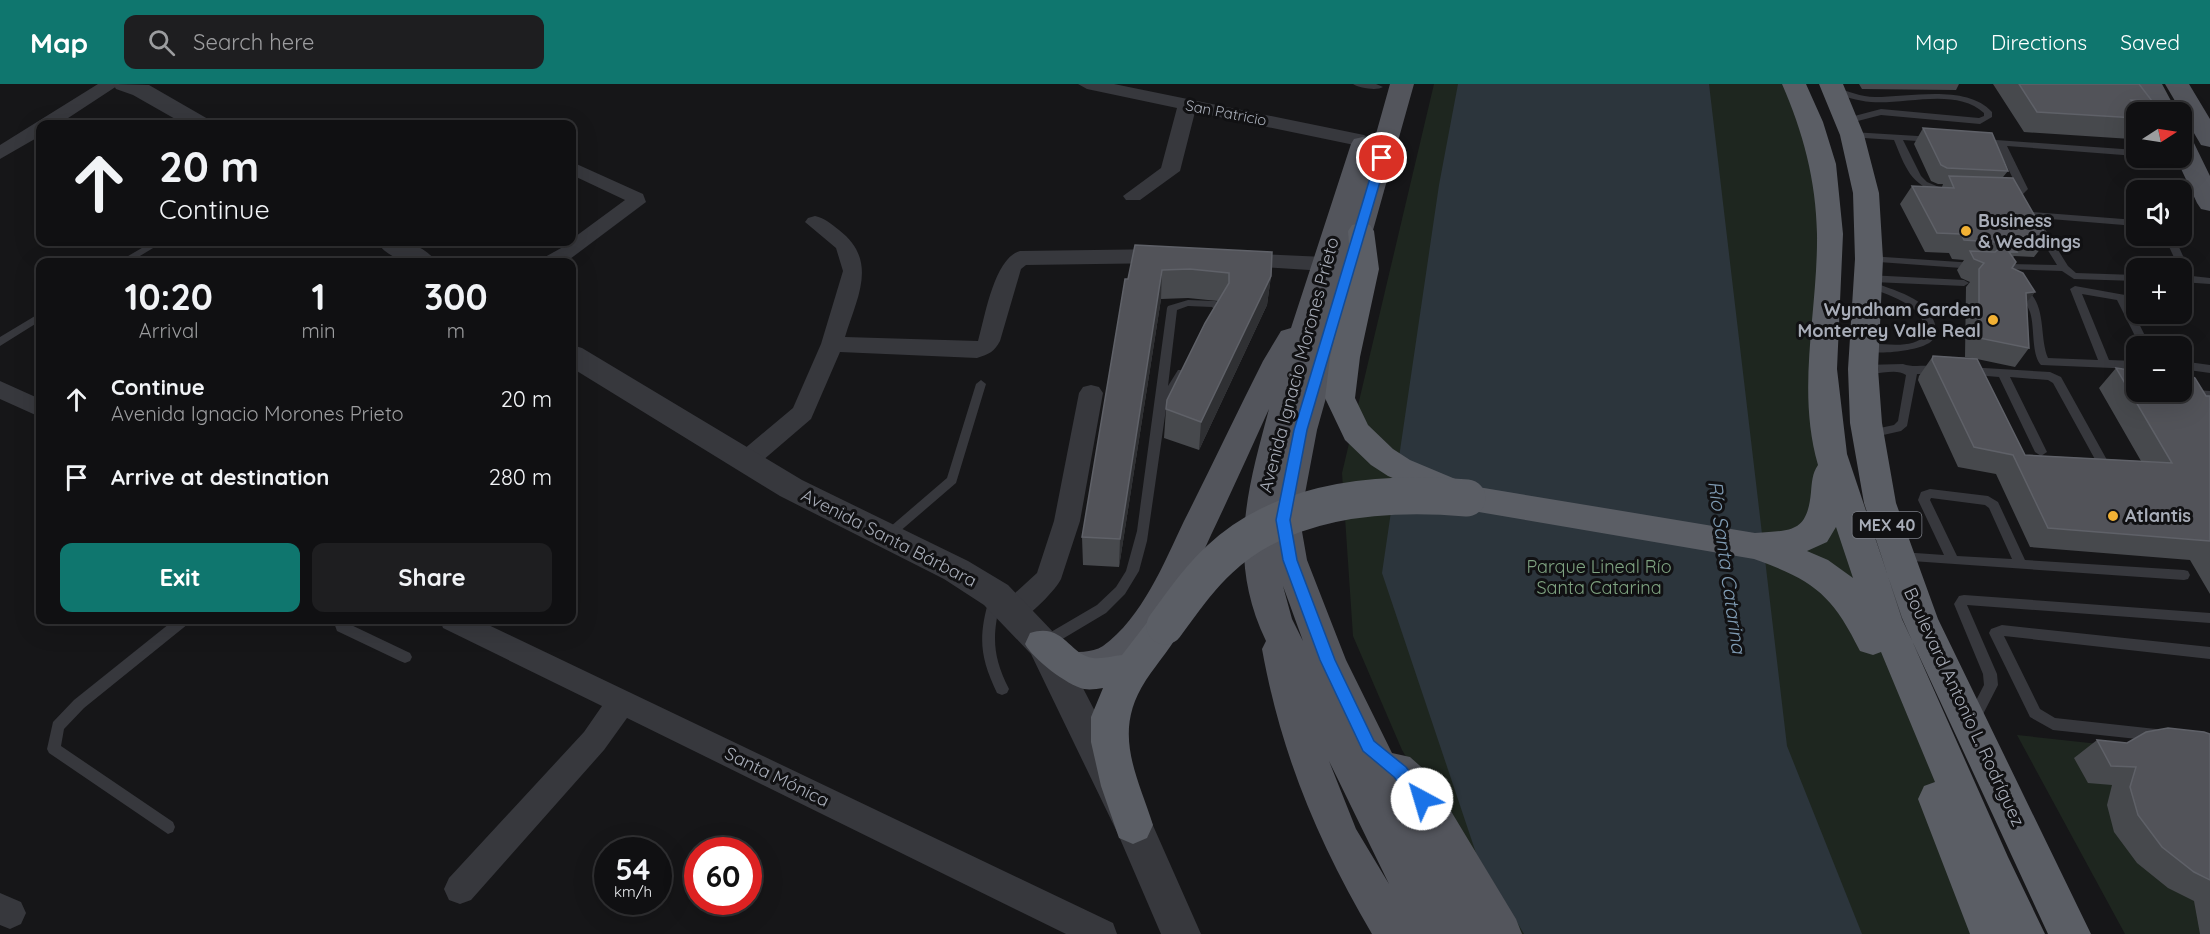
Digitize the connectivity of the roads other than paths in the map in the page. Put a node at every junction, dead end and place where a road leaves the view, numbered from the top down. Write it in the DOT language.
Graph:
graph roads {
  1 [pos="111,84"];
  2 [pos="124,84"];
  3 [pos="1088,84"];
  4 [pos="1794,84"];
  5 [pos="2150,84"];
  6 [pos="2177,84"];
  7 [pos="1380,85"];
  8 [pos="1832,87"];
  9 [pos="1941,98"];
  10 [pos="1874,100"];
  11 [pos="2160,102"];
  12 [pos="1187,105"];
  13 [pos="1881,112"];
  14 [pos="1946,117"];
  15 [pos="52,120"];
  16 [pos="193,120"];
  17 [pos="1849,128"];
  18 [pos="36,130"];
  19 [pos="1897,137"];
  20 [pos="1943,140"];
  21 [pos="1364,141"];
  22 [pos="1966,141"];
  23 [pos="2210,141"];
  24 [pos="2001,144"];
  25 [pos="2126,152"];
  26 [pos="0,153"];
  27 [pos="2192,166"];
  28 [pos="576,170"];
  29 [pos="1957,191"];
  30 [pos="2000,194"];
  31 [pos="1133,196"];
  32 [pos="2210,203"];
  33 [pos="815,222"];
  34 [pos="2126,223"];
  35 [pos="1361,231"];
  36 [pos="576,245"];
  37 [pos="151,246"];
  38 [pos="397,246"];
  39 [pos="575,246"];
  40 [pos="130,258"];
  41 [pos="416,258"];
  42 [pos="559,258"];
  43 [pos="1193,258"];
  44 [pos="1217,259"];
  45 [pos="1325,264"];
  46 [pos="1918,264"];
  47 [pos="1982,266"];
  48 [pos="2008,267"];
  49 [pos="2064,268"];
  50 [pos="1867,273"];
  51 [pos="2126,278"];
  52 [pos="1919,280"];
  53 [pos="2192,280"];
  54 [pos="2210,281"];
  55 [pos="1964,283"];
  56 [pos="2005,285"];
  57 [pos="1314,297"];
  58 [pos="36,319"];
  59 [pos="1208,330"];
  60 [pos="2140,336"];
  61 [pos="0,342"];
  62 [pos="832,344"];
  63 [pos="576,357"];
  64 [pos="1191,358"];
  65 [pos="1862,359"];
  66 [pos="2105,364"];
  67 [pos="2126,365"];
  68 [pos="2192,367"];
  69 [pos="2210,369"];
  70 [pos="1909,370"];
  71 [pos="2002,372"];
  72 [pos="981,384"];
  73 [pos="0,389"];
  74 [pos="1091,393"];
  75 [pos="2192,393"];
  76 [pos="2210,395"];
  77 [pos="1162,406"];
  78 [pos="36,407"];
  79 [pos="1868,435"];
  80 [pos="2041,452"];
  81 [pos="1831,454"];
  82 [pos="2101,460"];
  83 [pos="746,461"];
  84 [pos="1467,498"];
  85 [pos="887,536"];
  86 [pos="1754,546"];
  87 [pos="1897,557"];
  88 [pos="1953,560"];
  89 [pos="2021,565"];
  90 [pos="2184,575"];
  91 [pos="1004,603"];
  92 [pos="2210,618"];
  93 [pos="178,624"];
  94 [pos="341,624"];
  95 [pos="461,624"];
  96 [pos="1276,627"];
  97 [pos="2210,653"];
  98 [pos="1057,654"];
  99 [pos="405,657"];
  100 [pos="1131,670"];
  101 [pos="1002,689"];
  102 [pos="622,701"];
  103 [pos="1970,727"];
  104 [pos="2165,736"];
  105 [pos="1368,746"];
  106 [pos="1133,825"];
  107 [pos="168,828"];
  108 [pos="1422,876"];
  109 [pos="460,889"];
  110 [pos="1094,933"];
  111 [pos="1181,934"];
  112 [pos="1395,934"];
  113 [pos="1438,934"];
  114 [pos="1473,934"];
  115 [pos="1501,934"];
  116 [pos="1991,934"];
  117 [pos="2024,934"];
  118 [pos="2070,934"];
  1 -- 15 [label="street"];
  2 -- 16 [label="street"];
  3 -- 12 [label="street, San Patricio"];
  4 -- 81 [label="highway, Boulevard Antonio L. Rodríguez / MEX 40"];
  5 -- 11 [label="main road"];
  6 -- 23 [label="main road"];
  7 -- 21 [label="main road, Avenida Ignacio Morones Prieto"];
  7 -- 35 [label="main road, Avenida Ignacio Morones Prieto"];
  8 -- 10 [label="lane"];
  8 -- 17 [label="highway, Boulevard Antonio L. Rodríguez / MEX 40"];
  9 -- 10 [label="lane"];
  9 -- 14 [label="lane"];
  9 -- 14 [label="lane"];
  10 -- 13 [label="lane"];
  12 -- 21 [label="street, San Patricio"];
  12 -- 31 [label="street"];
  13 -- 14 [label="lane"];
  13 -- 17 [label="lane"];
  17 -- 19 [label="lane"];
  17 -- 50 [label="highway, Boulevard Antonio L. Rodríguez / MEX 40"];
  18 -- 26 [label="street"];
  19 -- 20 [label="lane"];
  19 -- 29 [label="lane"];
  21 -- 45 [label="main road, Avenida Ignacio Morones Prieto"];
  22 -- 24 [label="lane"];
  24 -- 25 [label="lane"];
  24 -- 30 [label="lane"];
  27 -- 32 [label="main road"];
  28 -- 36 [label="street"];
  33 -- 62 [label="street"];
  34 -- 49 [label="lane"];
  35 -- 84 [label="highway"];
  35 -- 105 [label="main road, Avenida Ignacio Morones Prieto"];
  37 -- 40 [label="lane"];
  38 -- 41 [label="street"];
  39 -- 42 [label="street"];
  43 -- 62 [label="street"];
  44 -- 45 [label="street"];
  45 -- 57 [label="main road, Avenida Ignacio Morones Prieto"];
  46 -- 47 [label="lane"];
  46 -- 50 [label="lane"];
  46 -- 52 [label="lane"];
  48 -- 49 [label="lane"];
  49 -- 51 [label="lane"];
  50 -- 52 [label="lane"];
  50 -- 65 [label="highway, Boulevard Antonio L. Rodríguez / MEX 40"];
  50 -- 65 [label="lane"];
  52 -- 55 [label="lane"];
  53 -- 54 [label="lane"];
  56 -- 66 [label="lane"];
  57 -- 96 [label="main road, Avenida Ignacio Morones Prieto"];
  57 -- 98 [label="main road"];
  58 -- 61 [label="lane"];
  59 -- 77 [label="lane"];
  60 -- 66 [label="lane"];
  62 -- 83 [label="street"];
  63 -- 83 [label="street, Avenida Santa Bárbara"];
  64 -- 77 [label="lane"];
  65 -- 70 [label="lane"];
  65 -- 79 [label="highway, Boulevard Antonio L. Rodríguez / MEX 40"];
  66 -- 67 [label="lane"];
  68 -- 69 [label="lane"];
  70 -- 71 [label="lane"];
  70 -- 79 [label="lane"];
  71 -- 80 [label="lane"];
  71 -- 82 [label="lane"];
  72 -- 85 [label="lane"];
  73 -- 78 [label="street"];
  74 -- 91 [label="street"];
  75 -- 76 [label="lane"];
  77 -- 98 [label="lane"];
  79 -- 87 [label="highway, Boulevard Antonio L. Rodríguez / MEX 40"];
  81 -- 86 [label="highway"];
  81 -- 117 [label="highway, Boulevard Antonio L. Rodríguez / MEX 40"];
  83 -- 85 [label="street, Avenida Santa Bárbara"];
  84 -- 86 [label="highway"];
  84 -- 100 [label="highway, bridge"];
  85 -- 91 [label="street, Avenida Santa Bárbara"];
  86 -- 116 [label="highway"];
  87 -- 88 [label="lane"];
  87 -- 103 [label="highway, Boulevard Antonio L. Rodríguez / MEX 40"];
  88 -- 89 [label="lane"];
  88 -- 89 [label="lane"];
  89 -- 90 [label="lane"];
  91 -- 98 [label="street, Avenida Santa Bárbara"];
  91 -- 101 [label="lane"];
  92 -- 103 [label="lane"];
  93 -- 107 [label="lane"];
  94 -- 99 [label="lane"];
  95 -- 102 [label="street, Santa Mónica"];
  96 -- 108 [label="main road, Avenida Ignacio Morones Prieto"];
  96 -- 112 [label="main road"];
  97 -- 104 [label="lane"];
  98 -- 100 [label="highway"];
  98 -- 106 [label="street, Avenida Santa Bárbara"];
  100 -- 106 [label="highway"];
  102 -- 109 [label="street"];
  102 -- 110 [label="street, Santa Mónica"];
  103 -- 118 [label="highway, Boulevard Antonio L. Rodríguez / MEX 40"];
  105 -- 108 [label="main road, Avenida Ignacio Morones Prieto"];
  105 -- 115 [label="main road"];
  106 -- 111 [label="street, Avenida Santa Bárbara"];
  108 -- 113 [label="main road, Avenida Ignacio Morones Prieto"];
  108 -- 114 [label="main road"];
}
